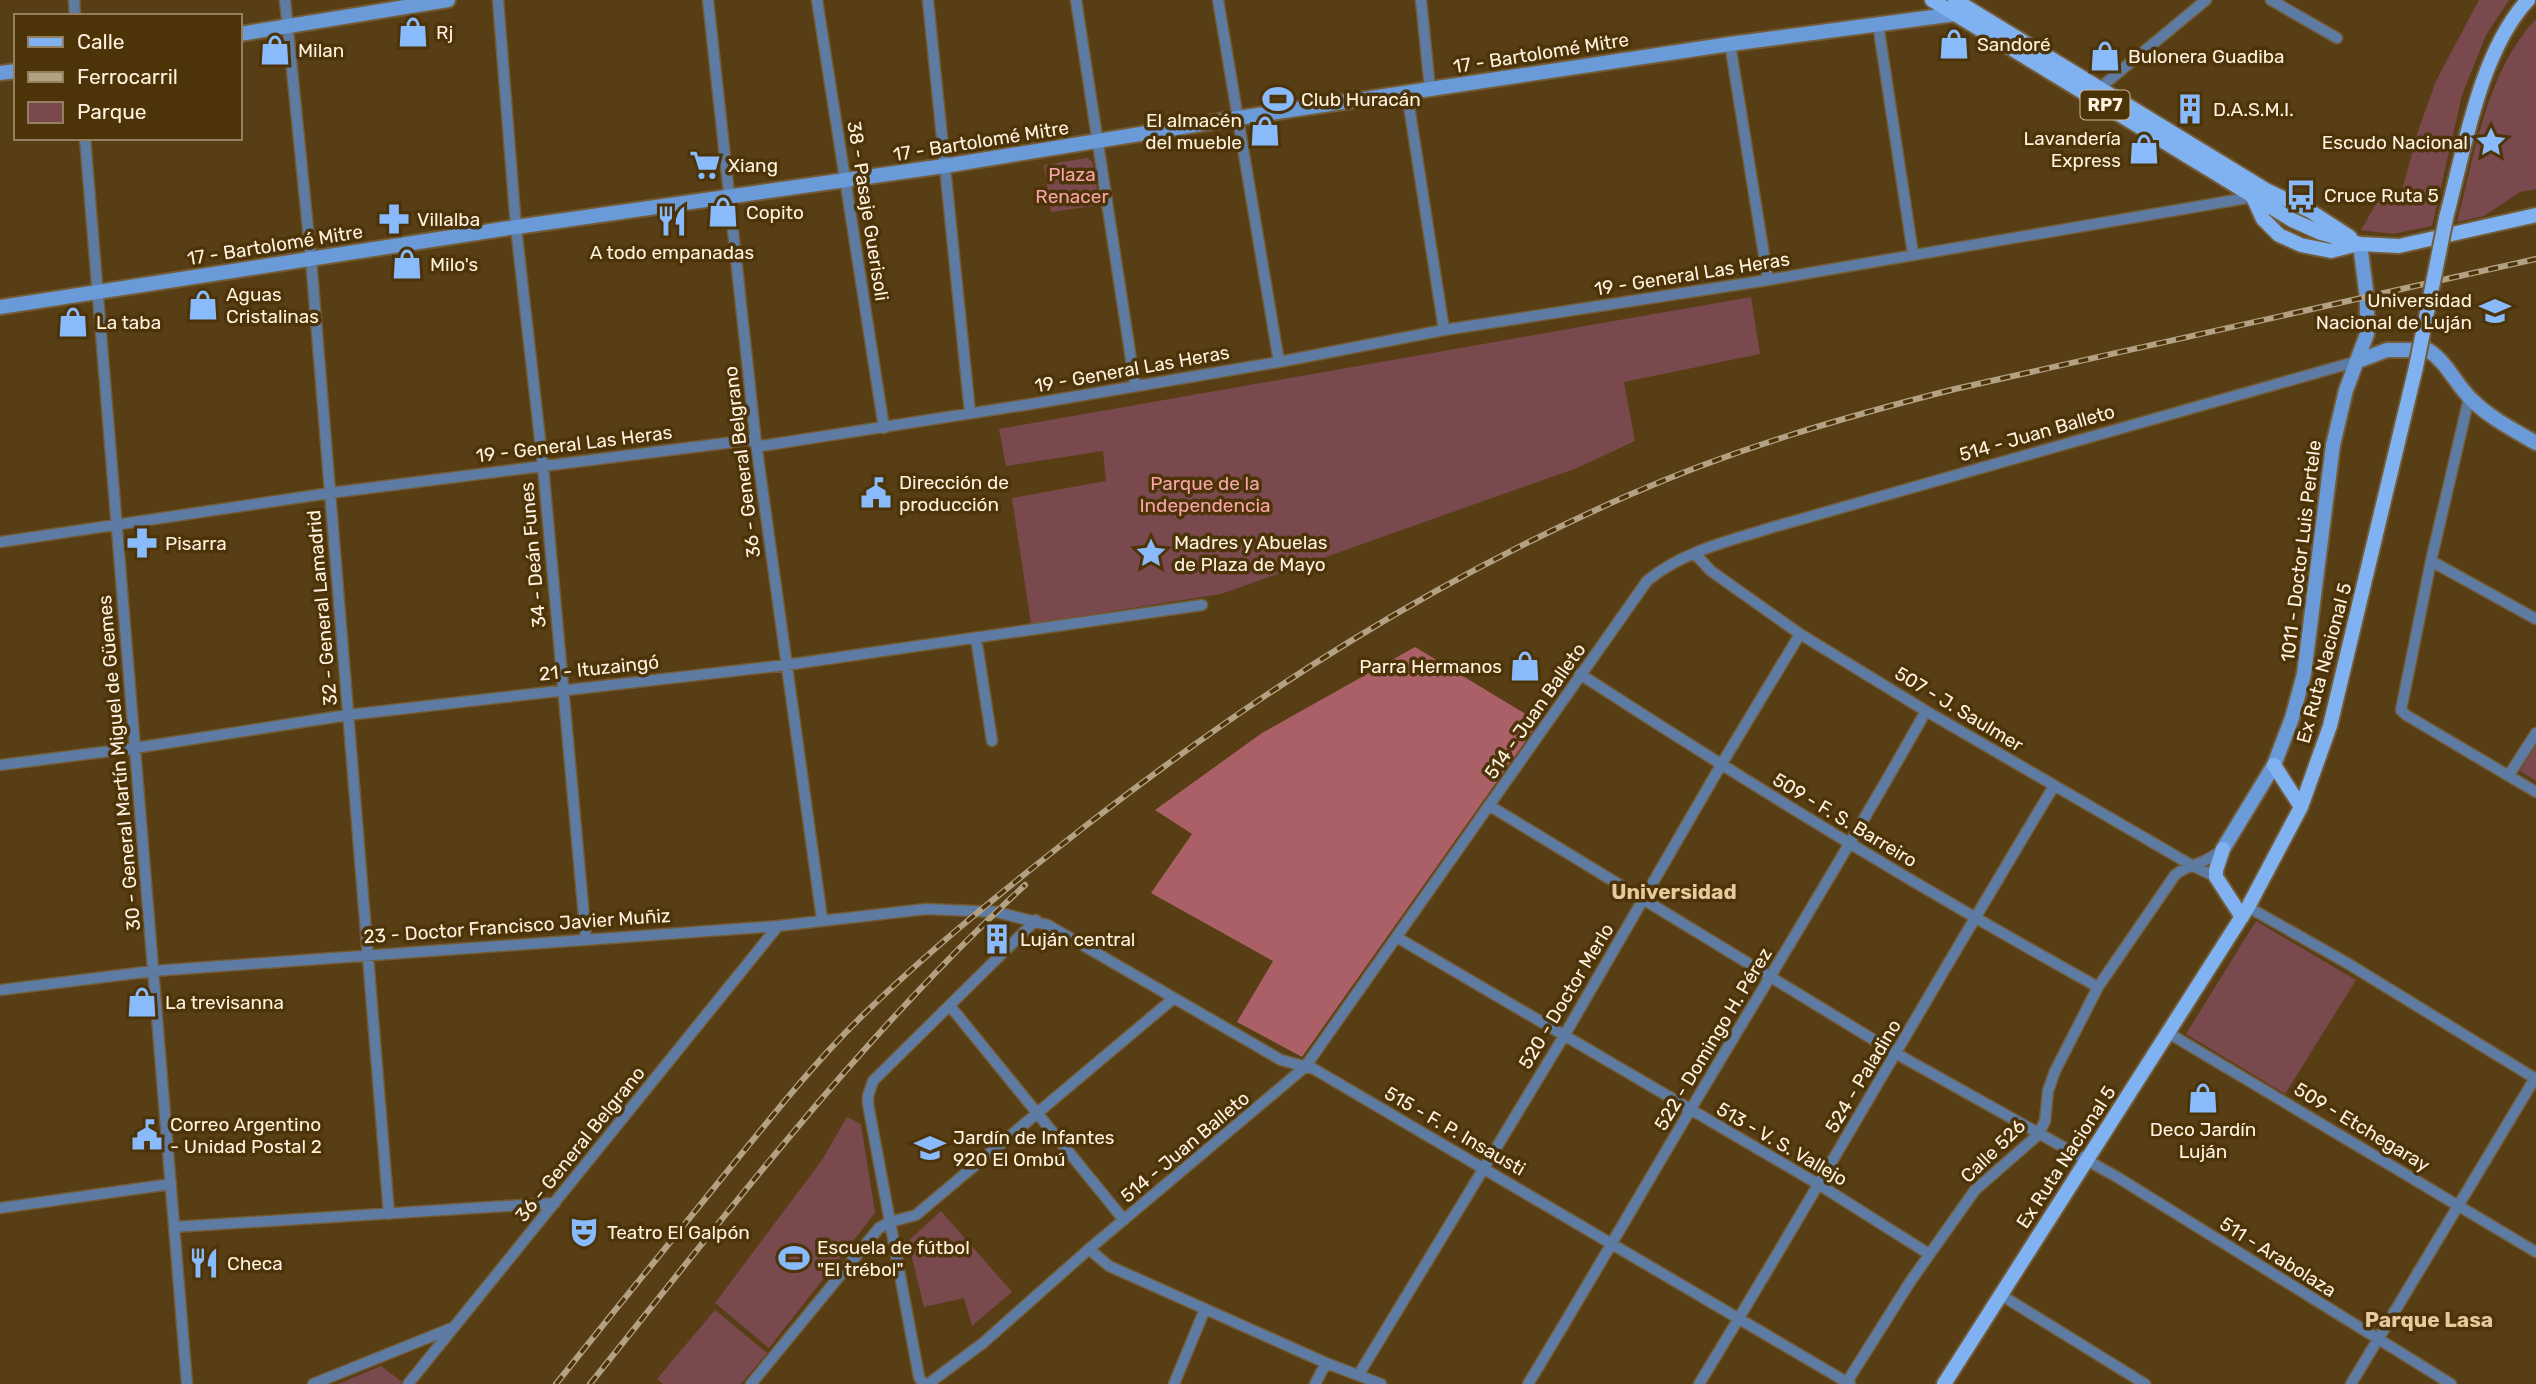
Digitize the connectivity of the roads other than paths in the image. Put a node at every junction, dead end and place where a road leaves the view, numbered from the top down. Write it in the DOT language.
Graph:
graph roads {
  1 [pos="285,0"];
  2 [pos="447,0"];
  3 [pos="498,0"];
  4 [pos="708,0"];
  5 [pos="817,0"];
  6 [pos="928,0"];
  7 [pos="1076,0"];
  8 [pos="1218,0"];
  9 [pos="1421,0"];
  10 [pos="1932,0"];
  11 [pos="2206,0"];
  12 [pos="2271,0"];
  13 [pos="2528,0"];
  14 [pos="1958,6"];
  15 [pos="1878,24"];
  16 [pos="288,27"];
  17 [pos="242,34"];
  18 [pos="2337,38"];
  19 [pos="1730,44"];
  20 [pos="1430,89"];
  21 [pos="2095,92"];
  22 [pos="1407,93"];
  23 [pos="1238,118"];
  24 [pos="85,140"];
  25 [pos="1099,143"];
  26 [pos="944,166"];
  27 [pos="846,180"];
  28 [pos="2259,193"];
  29 [pos="729,197"];
  30 [pos="2536,215"];
  31 [pos="516,227"];
  32 [pos="2360,244"];
  33 [pos="1913,254"];
  34 [pos="310,259"];
  35 [pos="1768,280"];
  36 [pos="98,291"];
  37 [pos="0,307"];
  38 [pos="1444,330"];
  39 [pos="2358,361"];
  40 [pos="1279,362"];
  41 [pos="1135,385"];
  42 [pos="2469,398"];
  43 [pos="970,413"];
  44 [pos="884,428"];
  45 [pos="756,443"];
  46 [pos="2536,443"];
  47 [pos="543,466"];
  48 [pos="330,493"];
  49 [pos="117,523"];
  50 [pos="0,542"];
  51 [pos="1695,554"];
  52 [pos="2431,561"];
  53 [pos="1202,605"];
  54 [pos="2536,619"];
  55 [pos="1801,634"];
  56 [pos="976,638"];
  57 [pos="786,665"];
  58 [pos="1580,674"];
  59 [pos="564,689"];
  60 [pos="1926,711"];
  61 [pos="348,715"];
  62 [pos="2536,733"];
  63 [pos="992,741"];
  64 [pos="135,748"];
  65 [pos="0,765"];
  66 [pos="1721,765"];
  67 [pos="2274,765"];
  68 [pos="2509,775"];
  69 [pos="2054,786"];
  70 [pos="2536,792"];
  71 [pos="1490,806"];
  72 [pos="2301,807"];
  73 [pos="1851,844"];
  74 [pos="2223,849"];
  75 [pos="2193,866"];
  76 [pos="2216,877"];
  77 [pos="1643,900"];
  78 [pos="2245,912"];
  79 [pos="1974,918"];
  80 [pos="822,919"];
  81 [pos="1036,920"];
  82 [pos="778,926"];
  83 [pos="1398,938"];
  84 [pos="586,939"];
  85 [pos="368,954"];
  86 [pos="153,971"];
  87 [pos="1770,976"];
  88 [pos="2098,987"];
  89 [pos="0,990"];
  90 [pos="1174,998"];
  91 [pos="950,1006"];
  92 [pos="2169,1034"];
  93 [pos="1564,1036"];
  94 [pos="1897,1054"];
  95 [pos="1306,1067"];
  96 [pos="2535,1078"];
  97 [pos="1690,1111"];
  98 [pos="1038,1115"];
  99 [pos="2038,1135"];
  100 [pos="2087,1160"];
  101 [pos="1482,1168"];
  102 [pos="171,1184"];
  103 [pos="1818,1184"];
  104 [pos="555,1203"];
  105 [pos="2458,1204"];
  106 [pos="0,1208"];
  107 [pos="389,1214"];
  108 [pos="1124,1220"];
  109 [pos="890,1222"];
  110 [pos="174,1227"];
  111 [pos="1614,1245"];
  112 [pos="1089,1249"];
  113 [pos="2536,1251"];
  114 [pos="1929,1254"];
  115 [pos="2001,1295"];
  116 [pos="1205,1309"];
  117 [pos="1740,1318"];
  118 [pos="455,1326"];
  119 [pos="2377,1339"];
  120 [pos="1326,1363"];
  121 [pos="1359,1374"];
  122 [pos="1849,1383"];
  123 [pos="187,1384"];
  124 [pos="313,1384"];
  125 [pos="408,1384"];
  126 [pos="751,1384"];
  127 [pos="925,1384"];
  128 [pos="1174,1384"];
  129 [pos="1315,1384"];
  130 [pos="1381,1384"];
  131 [pos="1528,1384"];
  132 [pos="1699,1384"];
  133 [pos="1944,1384"];
  134 [pos="2145,1384"];
  135 [pos="2351,1384"];
  136 [pos="2451,1384"];
  1 -- 16 [label="street, 32 - General Lamadrid"];
  2 -- 16 [label="street"];
  3 -- 31 [label="street, 34 - Deán Funes"];
  4 -- 29 [label="street, 36 - General Belgrano"];
  5 -- 27 [label="street, 38 - Pasaje Guerisoli"];
  6 -- 26 [label="street"];
  7 -- 25 [label="street"];
  8 -- 23 [label="street"];
  9 -- 20 [label="street"];
  10 -- 14 [label="main road, RP7"];
  11 -- 21 [label="street"];
  12 -- 18 [label="street"];
  13 -- 72 [label="main road, Ex Ruta Nacional 5, bridge"];
  14 -- 15 [label="street, 17 - Bartolomé Mitre"];
  14 -- 21 [label="main road, RP7"];
  15 -- 19 [label="street, 17 - Bartolomé Mitre"];
  15 -- 33 [label="street"];
  16 -- 17 [label="street"];
  16 -- 34 [label="street, 32 - General Lamadrid"];
  19 -- 20 [label="street, 17 - Bartolomé Mitre"];
  19 -- 35 [label="street"];
  20 -- 22 [label="street, 17 - Bartolomé Mitre"];
  21 -- 28 [label="main road, RP7"];
  22 -- 23 [label="street, 17 - Bartolomé Mitre"];
  22 -- 38 [label="street"];
  23 -- 25 [label="street, 17 - Bartolomé Mitre"];
  23 -- 40 [label="street"];
  24 -- 36 [label="street, 30 - General Martín Miguel de Güemes"];
  25 -- 26 [label="street, 17 - Bartolomé Mitre"];
  25 -- 41 [label="street"];
  26 -- 27 [label="street, 17 - Bartolomé Mitre"];
  26 -- 43 [label="street"];
  27 -- 29 [label="street, 17 - Bartolomé Mitre"];
  27 -- 44 [label="street, 38 - Pasaje Guerisoli"];
  28 -- 32 [label="main road, RP7"];
  28 -- 32 [label="main road"];
  28 -- 33 [label="street, 19 - General Las Heras"];
  29 -- 31 [label="street, 17 - Bartolomé Mitre"];
  29 -- 45 [label="street, 36 - General Belgrano"];
  30 -- 32 [label="main road"];
  31 -- 34 [label="street, 17 - Bartolomé Mitre"];
  31 -- 47 [label="street, 34 - Deán Funes"];
  32 -- 39 [label="street, 1011 - Doctor Luis Pertele"];
  33 -- 35 [label="street, 19 - General Las Heras"];
  34 -- 36 [label="street, 17 - Bartolomé Mitre"];
  34 -- 48 [label="street, 32 - General Lamadrid"];
  35 -- 38 [label="street, 19 - General Las Heras"];
  36 -- 37 [label="street, 17 - Bartolomé Mitre"];
  36 -- 49 [label="street, 30 - General Martín Miguel de Güemes"];
  38 -- 40 [label="street, 19 - General Las Heras"];
  39 -- 42 [label="street"];
  39 -- 51 [label="street, 514 - Juan Balleto"];
  39 -- 67 [label="street, 1011 - Doctor Luis Pertele"];
  40 -- 41 [label="street, 19 - General Las Heras"];
  41 -- 43 [label="street, 19 - General Las Heras"];
  42 -- 46 [label="street"];
  42 -- 52 [label="street"];
  43 -- 44 [label="street, 19 - General Las Heras"];
  44 -- 45 [label="street, 19 - General Las Heras"];
  45 -- 47 [label="street, 19 - General Las Heras"];
  45 -- 57 [label="street, 36 - General Belgrano"];
  47 -- 48 [label="street, 19 - General Las Heras"];
  47 -- 59 [label="street, 34 - Deán Funes"];
  48 -- 49 [label="street, 19 - General Las Heras"];
  48 -- 61 [label="street, 32 - General Lamadrid"];
  49 -- 50 [label="street, 19 - General Las Heras"];
  49 -- 64 [label="street, 30 - General Martín Miguel de Güemes"];
  51 -- 55 [label="street, 507 - J. Saulmer"];
  51 -- 58 [label="street, 514 - Juan Balleto"];
  52 -- 54 [label="street"];
  52 -- 68 [label="street"];
  53 -- 56 [label="street, 21 - Ituzaingó"];
  55 -- 60 [label="street, 507 - J. Saulmer"];
  55 -- 66 [label="street, 520 - Doctor Merlo"];
  56 -- 57 [label="street, 21 - Ituzaingó"];
  56 -- 63 [label="street"];
  57 -- 59 [label="street, 21 - Ituzaingó"];
  57 -- 80 [label="street, 36 - General Belgrano"];
  58 -- 66 [label="street, 509 - F. S. Barreiro"];
  58 -- 71 [label="street, 514 - Juan Balleto"];
  59 -- 61 [label="street, 21 - Ituzaingó"];
  59 -- 84 [label="street, 34 - Deán Funes"];
  60 -- 69 [label="street, 507 - J. Saulmer"];
  60 -- 73 [label="street, 522 - Domingo H. Pérez"];
  61 -- 64 [label="street, 21 - Ituzaingó"];
  61 -- 85 [label="street, 32 - General Lamadrid"];
  62 -- 68 [label="street"];
  64 -- 65 [label="street, 21 - Ituzaingó"];
  64 -- 86 [label="street, 30 - General Martín Miguel de Güemes"];
  66 -- 73 [label="street, 509 - F. S. Barreiro"];
  66 -- 77 [label="street, 520 - Doctor Merlo"];
  67 -- 72 [label="main road"];
  67 -- 74 [label="street, 1011 - Doctor Luis Pertele"];
  68 -- 70 [label="street"];
  69 -- 75 [label="street, 507 - J. Saulmer"];
  69 -- 79 [label="street, 524 - Paladino"];
  71 -- 77 [label="street, 511 - Arabolaza"];
  71 -- 83 [label="street, 514 - Juan Balleto"];
  72 -- 78 [label="main road, Ex Ruta Nacional 5"];
  73 -- 79 [label="street, 509 - F. S. Barreiro"];
  73 -- 87 [label="street, 522 - Domingo H. Pérez"];
  74 -- 75 [label="street, Calle 526"];
  74 -- 76 [label="main road"];
  75 -- 76 [label="street, 507 - J. Saulmer"];
  75 -- 88 [label="street, Calle 526"];
  76 -- 78 [label="main road"];
  77 -- 87 [label="street, 511 - Arabolaza"];
  77 -- 93 [label="street, 520 - Doctor Merlo"];
  78 -- 92 [label="main road, Ex Ruta Nacional 5"];
  78 -- 96 [label="street"];
  79 -- 88 [label="street, 509 - F. S. Barreiro"];
  79 -- 94 [label="street, 524 - Paladino"];
  80 -- 81 [label="street, 23 - Doctor Francisco Javier Muñiz"];
  80 -- 82 [label="street, 23 - Doctor Francisco Javier Muñiz"];
  81 -- 90 [label="street, 515 - F. P. Insausti"];
  81 -- 91 [label="street"];
  82 -- 84 [label="street, 23 - Doctor Francisco Javier Muñiz"];
  82 -- 104 [label="street, 36 - General Belgrano"];
  83 -- 93 [label="street, 513 - V. S. Vallejo"];
  83 -- 95 [label="street, 514 - Juan Balleto"];
  84 -- 85 [label="street, 23 - Doctor Francisco Javier Muñiz"];
  85 -- 86 [label="street, 23 - Doctor Francisco Javier Muñiz"];
  85 -- 107 [label="street, 32 - General Lamadrid"];
  86 -- 89 [label="street, 23 - Doctor Francisco Javier Muñiz"];
  86 -- 102 [label="street, 30 - General Martín Miguel de Güemes"];
  87 -- 94 [label="street, 511 - Arabolaza"];
  87 -- 97 [label="street, 522 - Domingo H. Pérez"];
  88 -- 99 [label="street, Calle 526"];
  90 -- 95 [label="street, 515 - F. P. Insausti"];
  90 -- 98 [label="street"];
  91 -- 98 [label="street"];
  91 -- 109 [label="street"];
  92 -- 100 [label="main road, Ex Ruta Nacional 5"];
  92 -- 105 [label="street, 509 - Etchegaray"];
  93 -- 97 [label="street, 513 - V. S. Vallejo"];
  93 -- 101 [label="street, 520 - Doctor Merlo"];
  94 -- 99 [label="street, 511 - Arabolaza"];
  94 -- 103 [label="street, 524 - Paladino"];
  95 -- 101 [label="street, 515 - F. P. Insausti"];
  95 -- 108 [label="street, 514 - Juan Balleto"];
  96 -- 105 [label="street"];
  97 -- 103 [label="street, 513 - V. S. Vallejo"];
  97 -- 111 [label="street, 522 - Domingo H. Pérez"];
  98 -- 108 [label="street"];
  98 -- 109 [label="street"];
  99 -- 100 [label="street, 511 - Arabolaza"];
  99 -- 114 [label="street, Calle 526"];
  100 -- 115 [label="main road, Ex Ruta Nacional 5"];
  100 -- 119 [label="street, 511 - Arabolaza"];
  101 -- 111 [label="street, 515 - F. P. Insausti"];
  101 -- 121 [label="street, 520 - Doctor Merlo"];
  102 -- 106 [label="street"];
  102 -- 110 [label="street, 30 - General Martín Miguel de Güemes"];
  103 -- 114 [label="street, 513 - V. S. Vallejo"];
  103 -- 117 [label="street, 524 - Paladino"];
  104 -- 107 [label="street"];
  104 -- 118 [label="street, 36 - General Belgrano"];
  105 -- 113 [label="street, 509 - Etchegaray"];
  105 -- 119 [label="street"];
  107 -- 110 [label="street"];
  108 -- 112 [label="street, 514 - Juan Balleto"];
  109 -- 126 [label="street"];
  109 -- 127 [label="street"];
  110 -- 123 [label="street, 30 - General Martín Miguel de Güemes"];
  111 -- 117 [label="street, 515 - F. P. Insausti"];
  111 -- 131 [label="street, 522 - Domingo H. Pérez"];
  112 -- 116 [label="street"];
  112 -- 127 [label="street, 514 - Juan Balleto"];
  114 -- 122 [label="street, Calle 526"];
  115 -- 133 [label="main road, Ex Ruta Nacional 5"];
  115 -- 134 [label="street"];
  116 -- 120 [label="street"];
  116 -- 128 [label="street"];
  117 -- 122 [label="street, 515 - F. P. Insausti"];
  117 -- 132 [label="street, 524 - Paladino"];
  118 -- 124 [label="street"];
  118 -- 125 [label="street, 36 - General Belgrano"];
  119 -- 135 [label="street"];
  119 -- 136 [label="street, 511 - Arabolaza"];
  120 -- 121 [label="street"];
  120 -- 129 [label="street"];
  121 -- 130 [label="street"];
}
